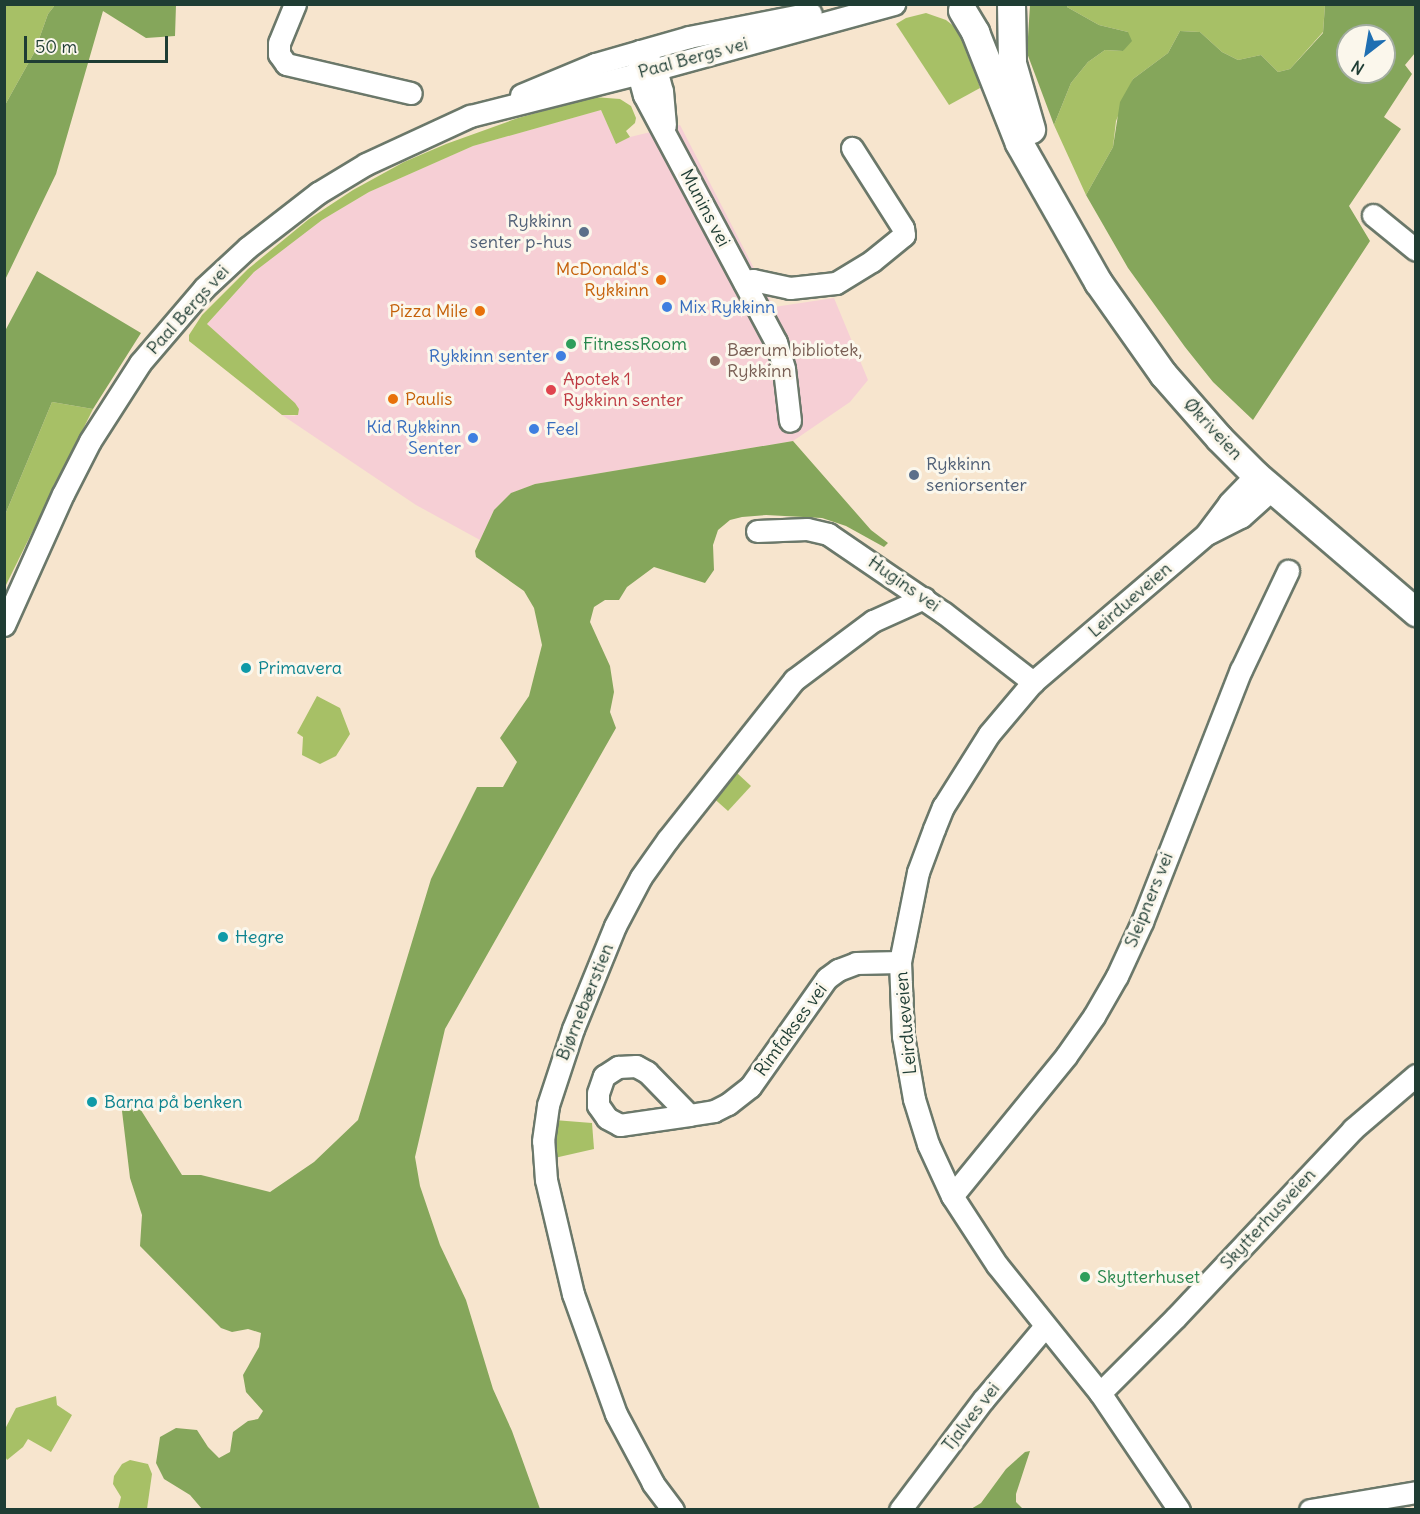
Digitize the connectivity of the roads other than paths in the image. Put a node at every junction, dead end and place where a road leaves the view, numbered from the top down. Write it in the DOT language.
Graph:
graph roads {
  1 [pos="295,4"];
  2 [pos="843,4"];
  3 [pos="894,4"];
  4 [pos="1006,4"];
  5 [pos="1011,4"];
  6 [pos="956,7"];
  7 [pos="765,21"];
  8 [pos="640,51"];
  9 [pos="647,71"];
  10 [pos="411,93"];
  11 [pos="491,109"];
  12 [pos="852,148"];
  13 [pos="1055,207"];
  14 [pos="1373,215"];
  15 [pos="1416,250"];
  16 [pos="744,282"];
  17 [pos="790,421"];
  18 [pos="1264,482"];
  19 [pos="757,531"];
  20 [pos="1288,571"];
  21 [pos="924,598"];
  22 [pos="1416,612"];
  23 [pos="4,625"];
  24 [pos="1033,682"];
  25 [pos="900,963"];
  26 [pos="1416,1075"];
  27 [pos="688,1115"];
  28 [pos="952,1196"];
  29 [pos="1045,1326"];
  30 [pos="1100,1393"];
  31 [pos="1416,1492"];
  32 [pos="1338,1508"];
  33 [pos="673,1509"];
  34 [pos="900,1509"];
  35 [pos="1179,1509"];
  36 [pos="1310,1509"];
  1 -- 10 [label="street"];
  2 -- 7 [label="street, Paal Bergs vei"];
  3 -- 7 [label="street, Paal Bergs vei"];
  4 -- 6 [label="main road"];
  5 -- 13 [label="main road, Økriveien"];
  6 -- 13 [label="main road, Økriveien"];
  7 -- 8 [label="street, Paal Bergs vei"];
  7 -- 9 [label="street, Paal Bergs vei"];
  8 -- 9 [label="street, Munins vei"];
  8 -- 11 [label="street, Paal Bergs vei"];
  9 -- 11 [label="street, Paal Bergs vei"];
  9 -- 16 [label="street, Munins vei"];
  11 -- 23 [label="street, Paal Bergs vei"];
  12 -- 16 [label="street"];
  13 -- 18 [label="main road, Økriveien"];
  14 -- 15 [label="street"];
  16 -- 17 [label="street, Munins vei"];
  18 -- 22 [label="main road, Økriveien"];
  18 -- 24 [label="street, Leirdueveien"];
  19 -- 21 [label="street, Hugins vei"];
  20 -- 28 [label="street, Sleipners vei"];
  21 -- 24 [label="street, Hugins vei"];
  21 -- 33 [label="street, Bjørnebærstien"];
  24 -- 25 [label="street, Leirdueveien"];
  25 -- 27 [label="street, Rimfakses vei"];
  25 -- 28 [label="street, Leirdueveien"];
  26 -- 30 [label="street, Skytterhusveien"];
  28 -- 29 [label="street, Leirdueveien"];
  29 -- 30 [label="street, Leirdueveien"];
  29 -- 34 [label="street, Tjalves vei"];
  30 -- 35 [label="street, Leirdueveien"];
  31 -- 32 [label="street"];
  32 -- 36 [label="street"];
}
